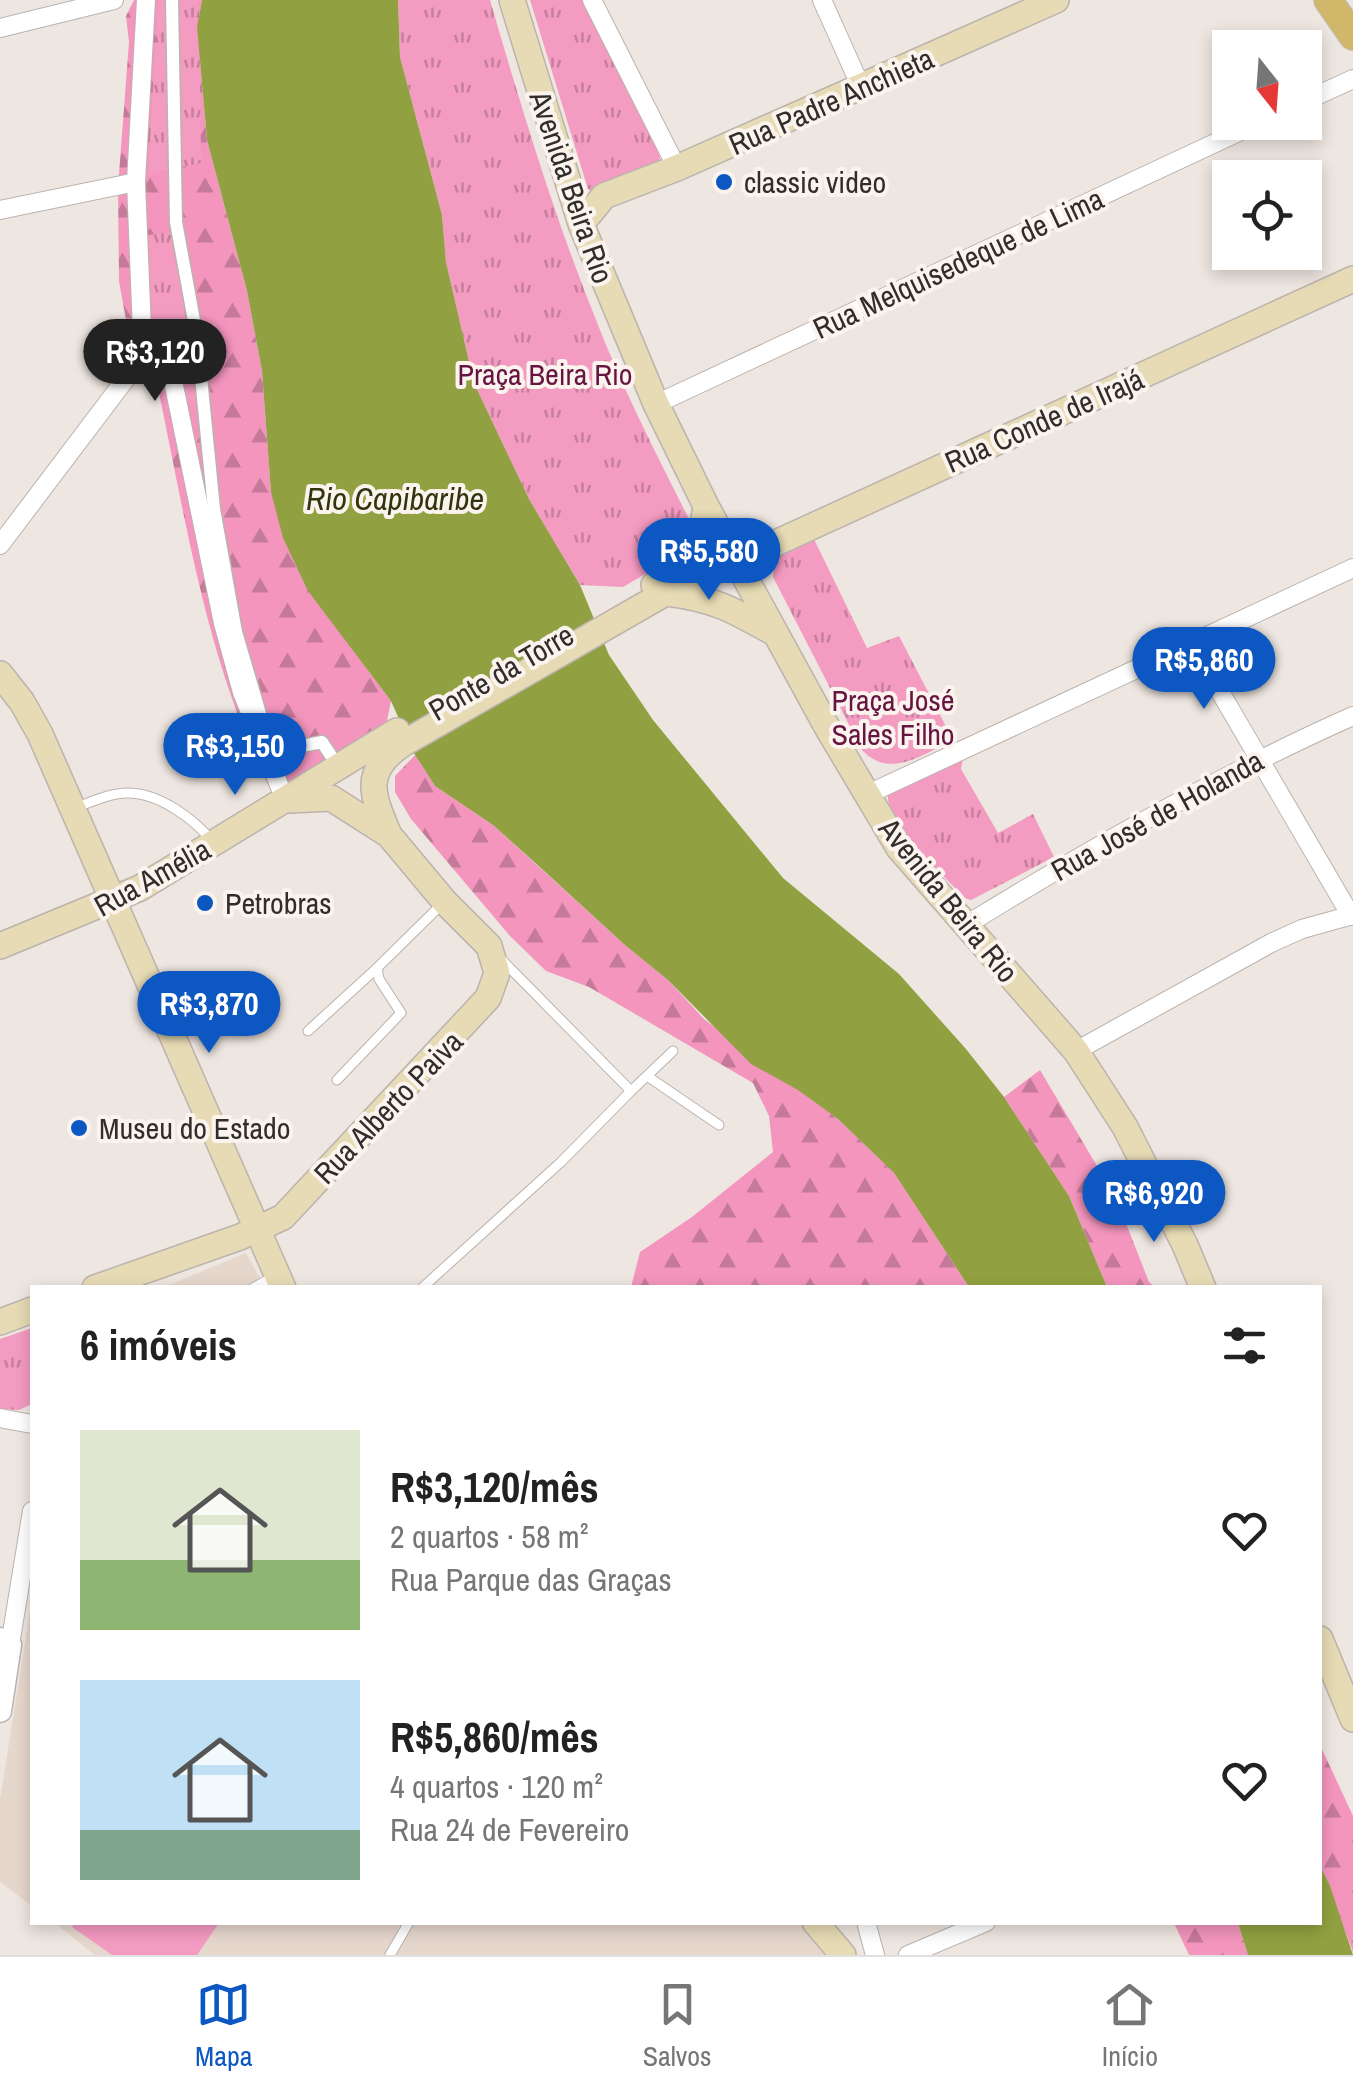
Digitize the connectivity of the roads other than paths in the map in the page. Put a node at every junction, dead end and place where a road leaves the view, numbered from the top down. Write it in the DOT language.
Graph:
graph roads {
  1 [pos="114,0"];
  2 [pos="146,0"];
  3 [pos="172,0"];
  4 [pos="512,0"];
  5 [pos="592,0"];
  6 [pos="822,0"];
  7 [pos="1328,0"];
  8 [pos="1047,2"];
  9 [pos="0,28"];
  10 [pos="1353,36"];
  11 [pos="1353,79"];
  12 [pos="861,87"];
  13 [pos="1322,94"];
  14 [pos="1221,140"];
  15 [pos="678,168"];
  16 [pos="136,182"];
  17 [pos="568,184"];
  18 [pos="604,196"];
  19 [pos="0,210"];
  20 [pos="581,224"];
  21 [pos="1353,279"];
  22 [pos="143,356"];
  23 [pos="656,404"];
  24 [pos="706,506"];
  25 [pos="787,537"];
  26 [pos="0,545"];
  27 [pos="735,560"];
  28 [pos="1353,568"];
  29 [pos="661,591"];
  30 [pos="776,634"];
  31 [pos="1191,642"];
  32 [pos="0,674"];
  33 [pos="1353,716"];
  34 [pos="401,736"];
  35 [pos="1258,758"];
  36 [pos="339,768"];
  37 [pos="866,795"];
  38 [pos="285,800"];
  39 [pos="74,809"];
  40 [pos="389,836"];
  41 [pos="214,843"];
  42 [pos="113,901"];
  43 [pos="445,902"];
  44 [pos="1352,916"];
  45 [pos="966,925"];
  46 [pos="0,946"];
  47 [pos="489,946"];
  48 [pos="377,968"];
  49 [pos="308,1032"];
  50 [pos="1076,1050"];
  51 [pos="673,1052"];
  52 [pos="647,1076"];
  53 [pos="337,1080"];
  54 [pos="631,1091"];
  55 [pos="718,1125"];
  56 [pos="258,1230"];
  57 [pos="280,1282"];
  58 [pos="103,1285"];
  59 [pos="425,1285"];
  60 [pos="1202,1285"];
  61 [pos="30,1311"];
  62 [pos="0,1322"];
  63 [pos="0,1418"];
  64 [pos="30,1424"];
  65 [pos="30,1520"];
  66 [pos="5,1642"];
  67 [pos="1322,1645"];
  68 [pos="0,1711"];
  69 [pos="1353,1719"];
  70 [pos="407,1925"];
  71 [pos="817,1925"];
  72 [pos="867,1925"];
  73 [pos="979,1925"];
  74 [pos="390,1955"];
  75 [pos="842,1955"];
  76 [pos="874,1955"];
  77 [pos="908,1955"];
  1 -- 9 [label="street"];
  2 -- 16 [label="street"];
  3 -- 36 [label="street"];
  4 -- 17 [label="main road, Avenida Beira Rio"];
  5 -- 15 [label="street"];
  6 -- 12 [label="street"];
  7 -- 10 [label="main road"];
  8 -- 12 [label="main road, Rua Padre Anchieta"];
  11 -- 13 [label="street"];
  12 -- 15 [label="main road, Rua Padre Anchieta"];
  14 -- 23 [label="street, Rua Melquisedeque de Lima"];
  15 -- 18 [label="main road, Rua Padre Anchieta"];
  16 -- 19 [label="street"];
  16 -- 22 [label="street"];
  17 -- 18 [label="main road"];
  17 -- 20 [label="main road, Avenida Beira Rio"];
  18 -- 20 [label="main road, Rua Padre Anchieta"];
  20 -- 23 [label="main road, Avenida Beira Rio"];
  21 -- 25 [label="main road, Rua Conde de Irajá"];
  22 -- 26 [label="street"];
  22 -- 38 [label="street"];
  23 -- 24 [label="main road, Avenida Beira Rio"];
  24 -- 25 [label="main road"];
  24 -- 27 [label="main road, Avenida Beira Rio"];
  24 -- 29 [label="main road"];
  25 -- 27 [label="main road, Rua Conde de Irajá"];
  25 -- 30 [label="main road"];
  27 -- 29 [label="main road"];
  27 -- 30 [label="main road, Avenida Beira Rio"];
  28 -- 31 [label="street"];
  29 -- 30 [label="main road"];
  29 -- 34 [label="main road, Ponte da Torre"];
  30 -- 37 [label="main road, Avenida Beira Rio"];
  31 -- 35 [label="street"];
  31 -- 37 [label="street"];
  32 -- 39 [label="main road"];
  33 -- 35 [label="street, Rua José de Holanda"];
  34 -- 36 [label="main road, Rua Amélia"];
  34 -- 40 [label="main road"];
  35 -- 44 [label="street"];
  35 -- 45 [label="street, Rua José de Holanda"];
  36 -- 38 [label="main road, Rua Amélia"];
  37 -- 45 [label="main road, Avenida Beira Rio"];
  38 -- 40 [label="main road"];
  38 -- 41 [label="main road, Rua Amélia"];
  39 -- 41 [label="lane"];
  39 -- 42 [label="main road"];
  40 -- 43 [label="main road"];
  41 -- 42 [label="main road, Rua Amélia"];
  42 -- 46 [label="main road, Rua Amélia"];
  42 -- 56 [label="main road"];
  43 -- 47 [label="main road"];
  43 -- 48 [label="lane"];
  44 -- 50 [label="street"];
  45 -- 50 [label="main road, Avenida Beira Rio"];
  47 -- 54 [label="lane"];
  47 -- 56 [label="main road, Rua Alberto Paiva"];
  48 -- 49 [label="lane"];
  48 -- 53 [label="lane"];
  50 -- 60 [label="main road, Avenida Beira Rio"];
  51 -- 52 [label="lane"];
  52 -- 54 [label="lane"];
  52 -- 55 [label="lane"];
  54 -- 59 [label="lane"];
  56 -- 57 [label="main road"];
  56 -- 58 [label="main road, Rua Alberto Paiva"];
  61 -- 62 [label="main road"];
  63 -- 64 [label="street"];
  65 -- 66 [label="street"];
  66 -- 68 [label="street"];
  67 -- 69 [label="main road"];
  70 -- 74 [label="lane"];
  71 -- 75 [label="main road"];
  72 -- 76 [label="street"];
  73 -- 77 [label="street"];
}
